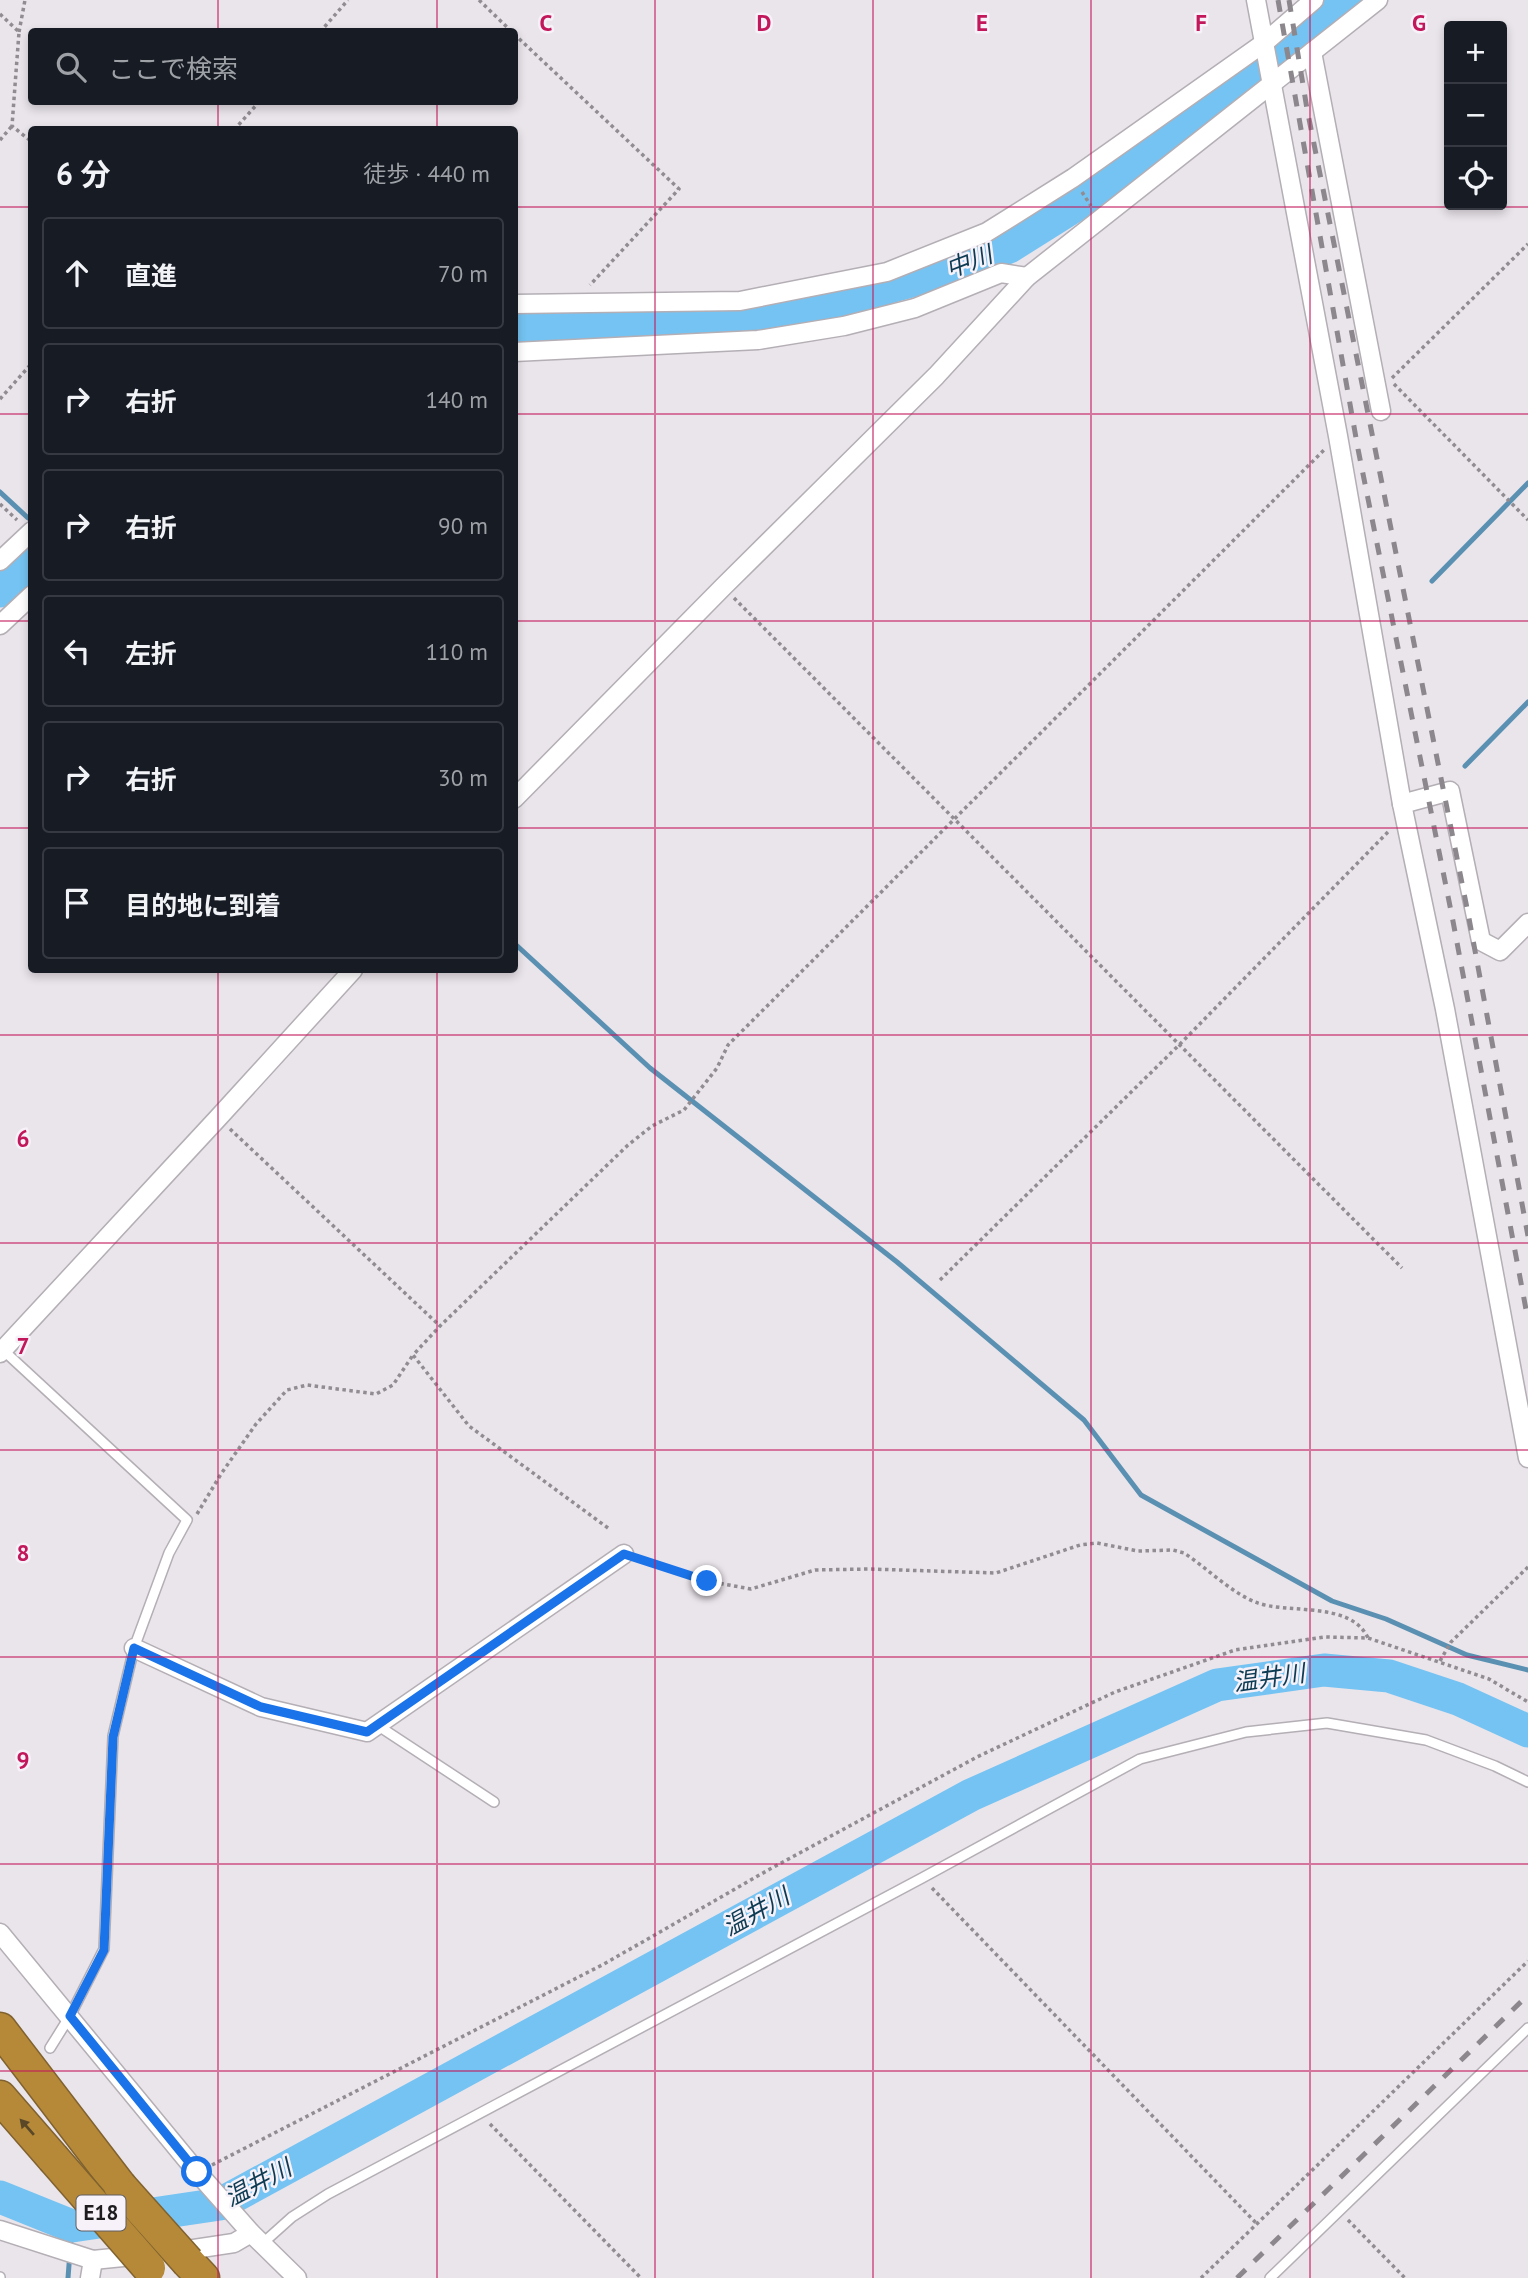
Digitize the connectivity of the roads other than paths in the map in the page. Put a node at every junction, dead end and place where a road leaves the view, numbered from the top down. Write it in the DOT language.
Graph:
graph roads {
  1 [pos="1256,0"];
  2 [pos="1378,0"];
  3 [pos="1304,4"];
  4 [pos="1264,43"];
  5 [pos="1312,52"];
  6 [pos="1273,81"];
  7 [pos="1027,277"];
  8 [pos="518,304"];
  9 [pos="518,352"];
  10 [pos="1381,411"];
  11 [pos="28,534"];
  12 [pos="0,561"];
  13 [pos="28,599"];
  14 [pos="0,625"];
  15 [pos="518,795"];
  16 [pos="1403,809"];
  17 [pos="1528,923"];
  18 [pos="350,973"];
  19 [pos="1,1351"];
  20 [pos="1528,1458"];
  21 [pos="624,1554"];
  22 [pos="134,1648"];
  23 [pos="377,1726"];
  24 [pos="1528,1782"];
  25 [pos="494,1802"];
  26 [pos="0,1933"];
  27 [pos="70,2016"];
  28 [pos="1528,2028"];
  29 [pos="0,2029"];
  30 [pos="50,2048"];
  31 [pos="0,2052"];
  32 [pos="0,2097"];
  33 [pos="120,2186"];
  34 [pos="0,2230"];
  35 [pos="253,2234"];
  36 [pos="91,2269"];
  37 [pos="196,2270"];
  38 [pos="154,2273"];
  39 [pos="297,2278"];
  40 [pos="1270,2278"];
  1 -- 4 [label="street"];
  2 -- 5 [label="street"];
  3 -- 4 [label="street"];
  4 -- 6 [label="street"];
  4 -- 8 [label="street"];
  5 -- 6 [label="street"];
  5 -- 10 [label="street"];
  6 -- 7 [label="street"];
  6 -- 16 [label="street"];
  7 -- 9 [label="street"];
  7 -- 15 [label="street"];
  11 -- 12 [label="street"];
  13 -- 14 [label="street"];
  16 -- 17 [label="street"];
  16 -- 20 [label="street"];
  18 -- 19 [label="street"];
  19 -- 22 [label="lane"];
  21 -- 23 [label="street"];
  22 -- 23 [label="street"];
  22 -- 27 [label="lane"];
  23 -- 25 [label="lane"];
  24 -- 35 [label="lane"];
  26 -- 27 [label="street"];
  27 -- 30 [label="lane"];
  27 -- 35 [label="street"];
  28 -- 40 [label="lane"];
  29 -- 33 [label="highway"];
  31 -- 33 [label="highway"];
  38 -- 32 [label="highway, E18, one-way, bridge"];
  33 -- 37 [label="highway, E18, bridge"];
  34 -- 36 [label="street"];
  35 -- 36 [label="street"];
  35 -- 39 [label="street"];
}
